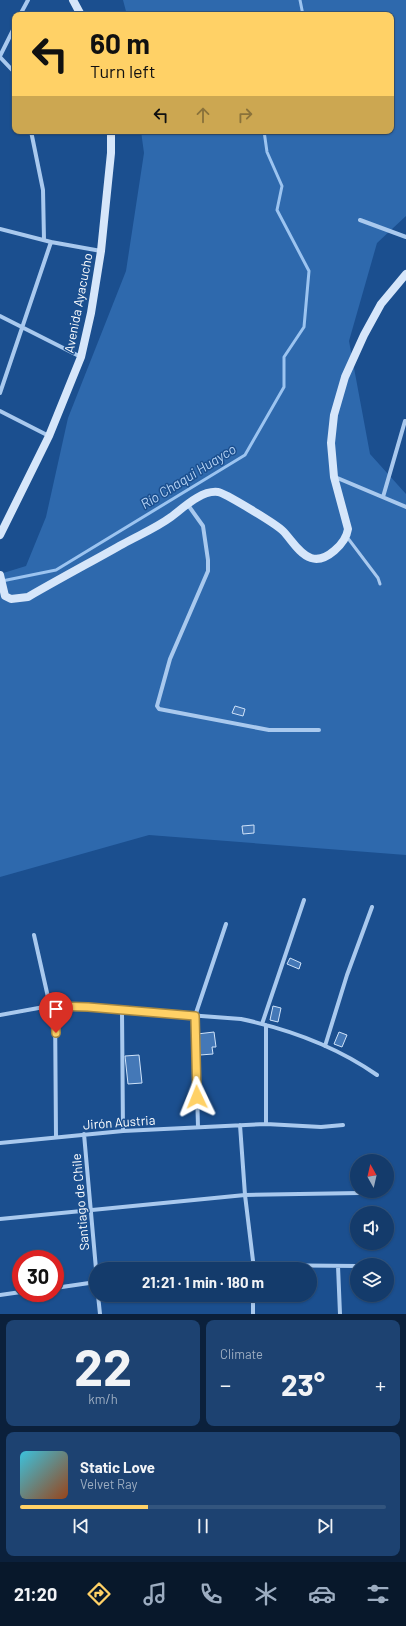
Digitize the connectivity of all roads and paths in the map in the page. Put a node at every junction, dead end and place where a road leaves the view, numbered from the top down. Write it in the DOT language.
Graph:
graph roads {
  1 [pos="28,0"];
  2 [pos="73,0"];
  3 [pos="22,12"];
  4 [pos="79,12"];
  5 [pos="12,32"];
  6 [pos="0,57"];
  7 [pos="12,70"];
  8 [pos="32,134"];
  9 [pos="111,134"];
  10 [pos="360,220"];
  11 [pos="0,229"];
  12 [pos="406,237"];
  13 [pos="44,240"];
  14 [pos="51,242"];
  15 [pos="101,251"];
  16 [pos="406,274"];
  17 [pos="0,316"];
  18 [pos="22,326"];
  19 [pos="81,357"];
  20 [pos="0,393"];
  21 [pos="0,412"];
  22 [pos="405,421"];
  23 [pos="49,436"];
  24 [pos="334,476"];
  25 [pos="384,497"];
  26 [pos="188,505"];
  27 [pos="406,507"];
  28 [pos="0,535"];
  29 [pos="347,537"];
  30 [pos="0,575"];
  31 [pos="380,584"];
  32 [pos="319,730"];
  33 [pos="304,900"];
  34 [pos="372,907"];
  35 [pos="226,924"];
  36 [pos="34,935"];
  37 [pos="53,1006"];
  38 [pos="122,1011"];
  39 [pos="0,1015"];
  40 [pos="195,1016"];
  41 [pos="264,1024"];
  42 [pos="324,1046"];
  43 [pos="376,1075"];
  44 [pos="266,1124"];
  45 [pos="240,1125"];
  46 [pos="343,1125"];
  47 [pos="198,1127"];
  48 [pos="123,1131"];
  49 [pos="84,1134"];
  50 [pos="56,1136"];
  51 [pos="0,1143"];
  52 [pos="350,1193"];
  53 [pos="245,1195"];
  54 [pos="92,1210"];
  55 [pos="0,1219"];
  56 [pos="96,1262"];
  57 [pos="253,1262"];
  58 [pos="317,1266"];
  59 [pos="338,1266"];
  60 [pos="350,1266"];
  61 [pos="89,1283"];
  62 [pos="64,1287"];
  63 [pos="12,1293"];
  64 [pos="0,1295"];
  65 [pos="99,1302"];
  66 [pos="254,1302"];
  67 [pos="100,1314"];
  68 [pos="253,1314"];
  69 [pos="340,1314"];
  1 -- 3 [label="street"];
  2 -- 4 [label="street"];
  5 -- 6 [label="street"];
  6 -- 7 [label="street"];
  8 -- 13 [label="street"];
  9 -- 15 [label="street, Avenida Ayacucho"];
  10 -- 12 [label="street"];
  11 -- 13 [label="street"];
  13 -- 14 [label="street"];
  14 -- 15 [label="street"];
  14 -- 18 [label="street"];
  15 -- 19 [label="street, Avenida Ayacucho"];
  16 -- 24 [label="street"];
  17 -- 18 [label="street"];
  18 -- 19 [label="street"];
  18 -- 20 [label="street"];
  19 -- 23 [label="street, Avenida Ayacucho"];
  21 -- 23 [label="street"];
  22 -- 25 [label="street"];
  23 -- 28 [label="street, Avenida Ayacucho"];
  24 -- 25 [label="street"];
  24 -- 29 [label="street"];
  25 -- 27 [label="street"];
  26 -- 29 [label="street"];
  26 -- 30 [label="street"];
  26 -- 32 [label="street"];
  29 -- 31 [label="lane"];
  33 -- 41 [label="street"];
  34 -- 42 [label="street"];
  35 -- 40 [label="street"];
  36 -- 37 [label="street"];
  37 -- 38 [label="street"];
  37 -- 39 [label="street"];
  37 -- 50 [label="street"];
  38 -- 40 [label="street"];
  38 -- 48 [label="street"];
  40 -- 41 [label="street"];
  40 -- 47 [label="street"];
  41 -- 42 [label="street"];
  41 -- 44 [label="street"];
  42 -- 43 [label="street"];
  44 -- 45 [label="street, Jirón Austria"];
  44 -- 46 [label="street, Jirón Austria"];
  45 -- 47 [label="street, Jirón Austria"];
  45 -- 53 [label="street"];
  47 -- 48 [label="street, Jirón Austria"];
  48 -- 49 [label="street, Jirón Austria"];
  49 -- 50 [label="street, Jirón Austria"];
  49 -- 54 [label="street, Santiago de Chile"];
  50 -- 51 [label="street, Jirón Austria"];
  52 -- 53 [label="street"];
  53 -- 54 [label="street"];
  53 -- 57 [label="street"];
  54 -- 55 [label="street"];
  54 -- 56 [label="street, Santiago de Chile"];
  58 -- 59 [label="street"];
  59 -- 60 [label="street"];
  59 -- 69 [label="street"];
  61 -- 62 [label="street"];
  63 -- 64 [label="street"];
  65 -- 67 [label="street"];
  66 -- 68 [label="street"];
}
